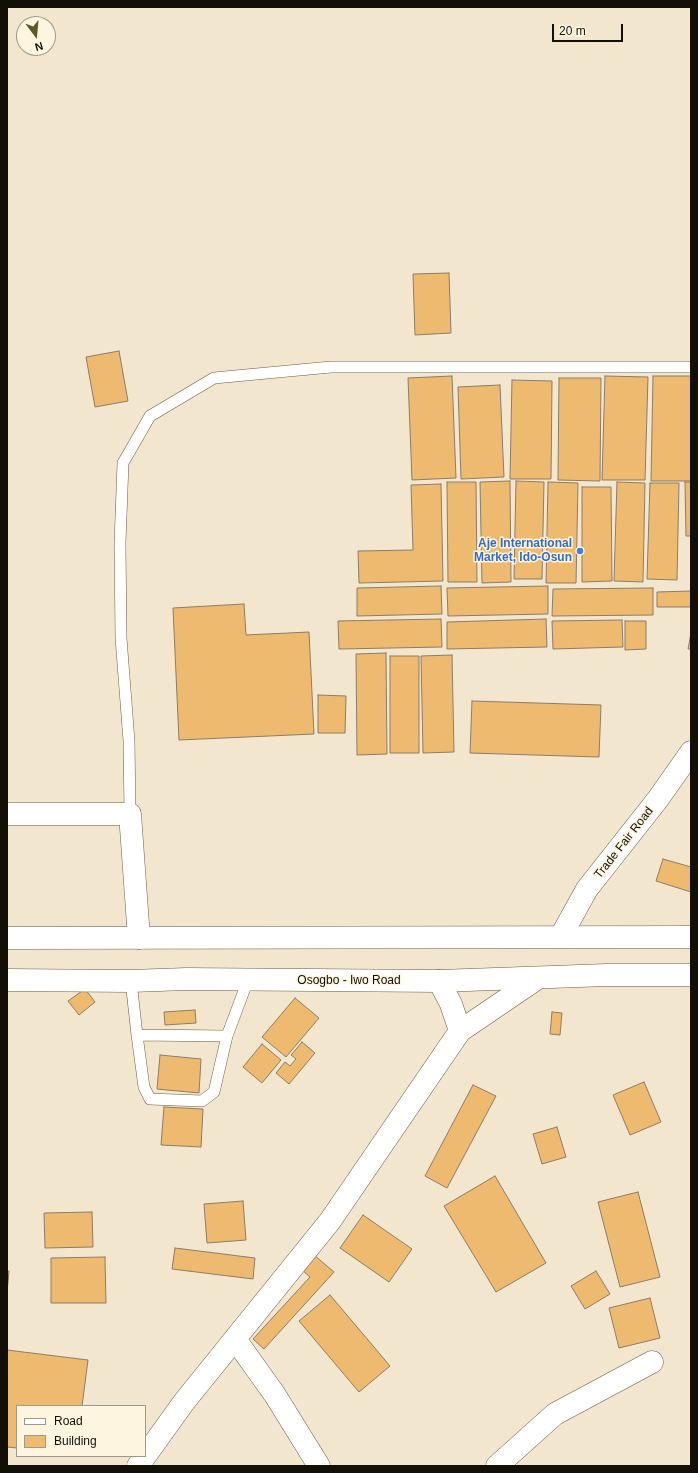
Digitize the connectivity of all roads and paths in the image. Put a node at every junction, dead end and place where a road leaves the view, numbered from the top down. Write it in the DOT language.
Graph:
graph roads {
  1 [pos="691,367"];
  2 [pos="691,752"];
  3 [pos="7,814"];
  4 [pos="130,814"];
  5 [pos="561,936"];
  6 [pos="691,937"];
  7 [pos="7,938"];
  8 [pos="139,938"];
  9 [pos="691,975"];
  10 [pos="538,978"];
  11 [pos="7,980"];
  12 [pos="248,980"];
  13 [pos="131,981"];
  14 [pos="439,981"];
  15 [pos="460,1031"];
  16 [pos="136,1035"];
  17 [pos="228,1036"];
  18 [pos="235,1339"];
  19 [pos="652,1362"];
  20 [pos="146,1455"];
  21 [pos="144,1457"];
  22 [pos="138,1466"];
  23 [pos="319,1466"];
  24 [pos="497,1466"];
  1 -- 4 [label="lane"];
  2 -- 5 [label="street, Trade Fair Road"];
  3 -- 4 [label="street"];
  4 -- 8 [label="street"];
  5 -- 6 [label="street"];
  5 -- 8 [label="street"];
  7 -- 8 [label="street"];
  9 -- 10 [label="street, Osogbo - Iwo Road"];
  10 -- 14 [label="street, Osogbo - Iwo Road"];
  10 -- 15 [label="street"];
  11 -- 13 [label="street, Osogbo - Iwo Road"];
  12 -- 13 [label="street, Osogbo - Iwo Road"];
  12 -- 14 [label="street, Osogbo - Iwo Road"];
  12 -- 17 [label="lane"];
  13 -- 16 [label="lane"];
  14 -- 15 [label="street"];
  15 -- 18 [label="street"];
  16 -- 17 [label="lane"];
  16 -- 17 [label="lane"];
  18 -- 20 [label="street"];
  18 -- 23 [label="street"];
  19 -- 24 [label="street"];
  21 -- 22 [label="street"];
}
